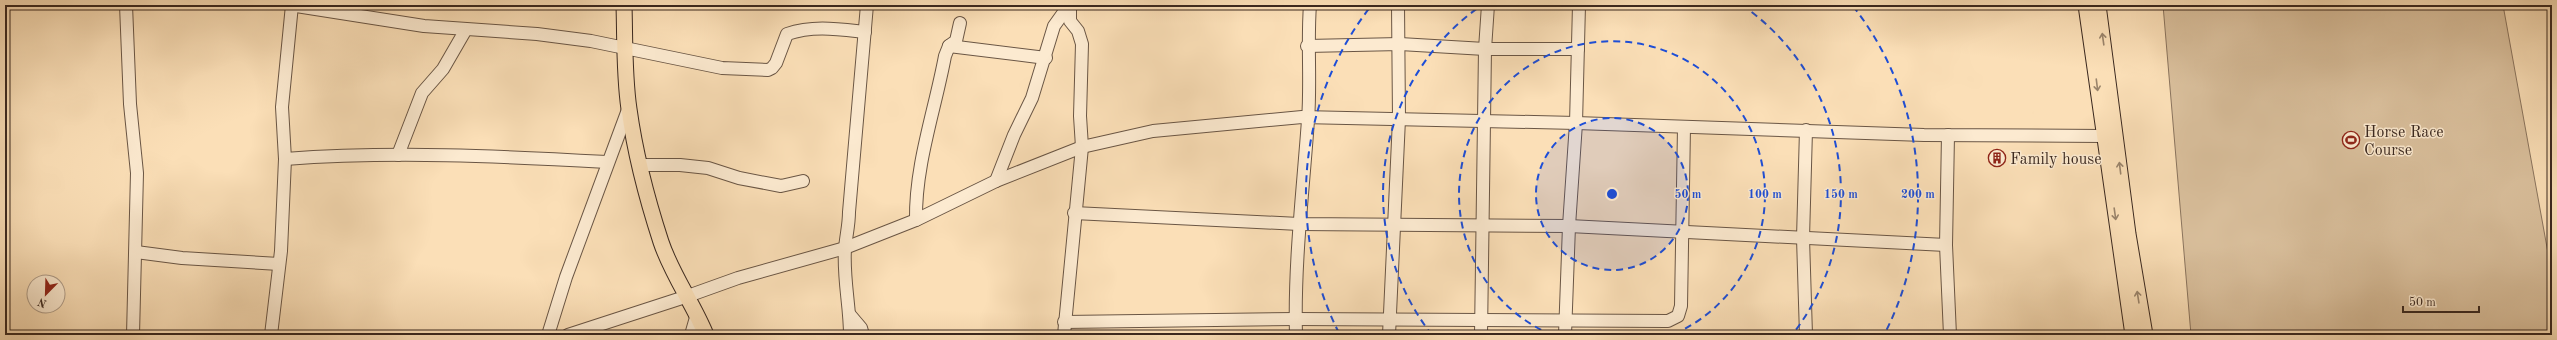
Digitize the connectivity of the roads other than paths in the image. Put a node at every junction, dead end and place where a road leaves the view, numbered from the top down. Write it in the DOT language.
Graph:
graph roads {
  1 [pos="126,5"];
  2 [pos="291,5"];
  3 [pos="624,5"];
  4 [pos="867,5"];
  5 [pos="1069,5"];
  6 [pos="1310,5"];
  7 [pos="1398,5"];
  8 [pos="1488,5"];
  9 [pos="1579,5"];
  10 [pos="2086,5"];
  11 [pos="2098,5"];
  12 [pos="960,23"];
  13 [pos="465,31"];
  14 [pos="865,32"];
  15 [pos="1400,44"];
  16 [pos="950,46"];
  17 [pos="1307,46"];
  18 [pos="626,49"];
  19 [pos="1578,49"];
  20 [pos="1485,50"];
  21 [pos="1046,58"];
  22 [pos="628,107"];
  23 [pos="1308,118"];
  24 [pos="1400,119"];
  25 [pos="1485,121"];
  26 [pos="1576,123"];
  27 [pos="1684,127"];
  28 [pos="1806,130"];
  29 [pos="1948,135"];
  30 [pos="2103,136"];
  31 [pos="1082,147"];
  32 [pos="398,155"];
  33 [pos="285,159"];
  34 [pos="607,162"];
  35 [pos="639,165"];
  36 [pos="803,181"];
  37 [pos="996,181"];
  38 [pos="1074,213"];
  39 [pos="916,220"];
  40 [pos="1299,224"];
  41 [pos="1395,225"];
  42 [pos="1569,226"];
  43 [pos="1483,227"];
  44 [pos="1680,232"];
  45 [pos="1803,238"];
  46 [pos="1946,245"];
  47 [pos="845,248"];
  48 [pos="136,252"];
  49 [pos="279,264"];
  50 [pos="685,297"];
  51 [pos="697,314"];
  52 [pos="850,315"];
  53 [pos="1296,319"];
  54 [pos="1389,319"];
  55 [pos="1482,320"];
  56 [pos="1565,321"];
  57 [pos="1064,322"];
  58 [pos="133,335"];
  59 [pos="271,335"];
  60 [pos="548,335"];
  61 [pos="568,335"];
  62 [pos="691,335"];
  63 [pos="706,335"];
  64 [pos="850,335"];
  65 [pos="863,335"];
  66 [pos="1064,335"];
  67 [pos="1296,335"];
  68 [pos="1389,335"];
  69 [pos="1481,335"];
  70 [pos="1565,335"];
  71 [pos="1806,335"];
  72 [pos="1950,335"];
  73 [pos="2133,335"];
  74 [pos="2145,335"];
  1 -- 48 [label="street"];
  2 -- 13 [label="street"];
  2 -- 33 [label="street"];
  3 -- 18 [label="main road"];
  4 -- 14 [label="street"];
  5 -- 21 [label="street"];
  5 -- 31 [label="street"];
  6 -- 17 [label="street"];
  7 -- 15 [label="street"];
  8 -- 20 [label="street"];
  9 -- 19 [label="street"];
  10 -- 30 [label="main road, one-way"];
  74 -- 11 [label="main road, one-way"];
  12 -- 16 [label="street"];
  13 -- 18 [label="street"];
  13 -- 32 [label="street"];
  14 -- 18 [label="street"];
  14 -- 47 [label="street"];
  15 -- 17 [label="street"];
  15 -- 20 [label="street"];
  15 -- 24 [label="street"];
  16 -- 21 [label="street"];
  16 -- 39 [label="street"];
  17 -- 23 [label="street"];
  18 -- 22 [label="main road"];
  19 -- 20 [label="street"];
  19 -- 26 [label="street"];
  20 -- 25 [label="street"];
  21 -- 37 [label="street"];
  22 -- 34 [label="street"];
  22 -- 35 [label="main road"];
  23 -- 24 [label="street"];
  23 -- 31 [label="street"];
  23 -- 40 [label="street"];
  24 -- 25 [label="street"];
  24 -- 41 [label="street"];
  25 -- 26 [label="street"];
  25 -- 43 [label="street"];
  26 -- 27 [label="street"];
  26 -- 42 [label="street"];
  27 -- 28 [label="street"];
  27 -- 44 [label="street"];
  28 -- 29 [label="street"];
  28 -- 45 [label="street"];
  29 -- 30 [label="street"];
  29 -- 46 [label="street"];
  30 -- 73 [label="main road, one-way"];
  31 -- 37 [label="street"];
  31 -- 38 [label="street"];
  32 -- 33 [label="street"];
  32 -- 34 [label="street"];
  33 -- 49 [label="street"];
  34 -- 60 [label="street"];
  35 -- 36 [label="street"];
  35 -- 50 [label="main road"];
  37 -- 39 [label="street"];
  38 -- 40 [label="street"];
  38 -- 57 [label="street"];
  39 -- 47 [label="street"];
  40 -- 41 [label="street"];
  40 -- 53 [label="street"];
  41 -- 43 [label="street"];
  41 -- 54 [label="street"];
  42 -- 43 [label="street"];
  42 -- 44 [label="street"];
  42 -- 56 [label="street"];
  43 -- 55 [label="street"];
  44 -- 45 [label="street"];
  44 -- 56 [label="street"];
  45 -- 46 [label="street"];
  45 -- 71 [label="street"];
  46 -- 72 [label="street"];
  47 -- 50 [label="street"];
  47 -- 52 [label="street"];
  48 -- 49 [label="street"];
  48 -- 58 [label="street"];
  49 -- 59 [label="street"];
  50 -- 51 [label="main road"];
  50 -- 61 [label="street"];
  51 -- 62 [label="street"];
  51 -- 63 [label="main road"];
  52 -- 64 [label="street"];
  52 -- 65 [label="street"];
  53 -- 54 [label="street"];
  53 -- 57 [label="street"];
  53 -- 67 [label="street"];
  54 -- 55 [label="street"];
  54 -- 68 [label="street"];
  55 -- 56 [label="street"];
  55 -- 69 [label="street"];
  56 -- 70 [label="street"];
  57 -- 66 [label="street"];
}
